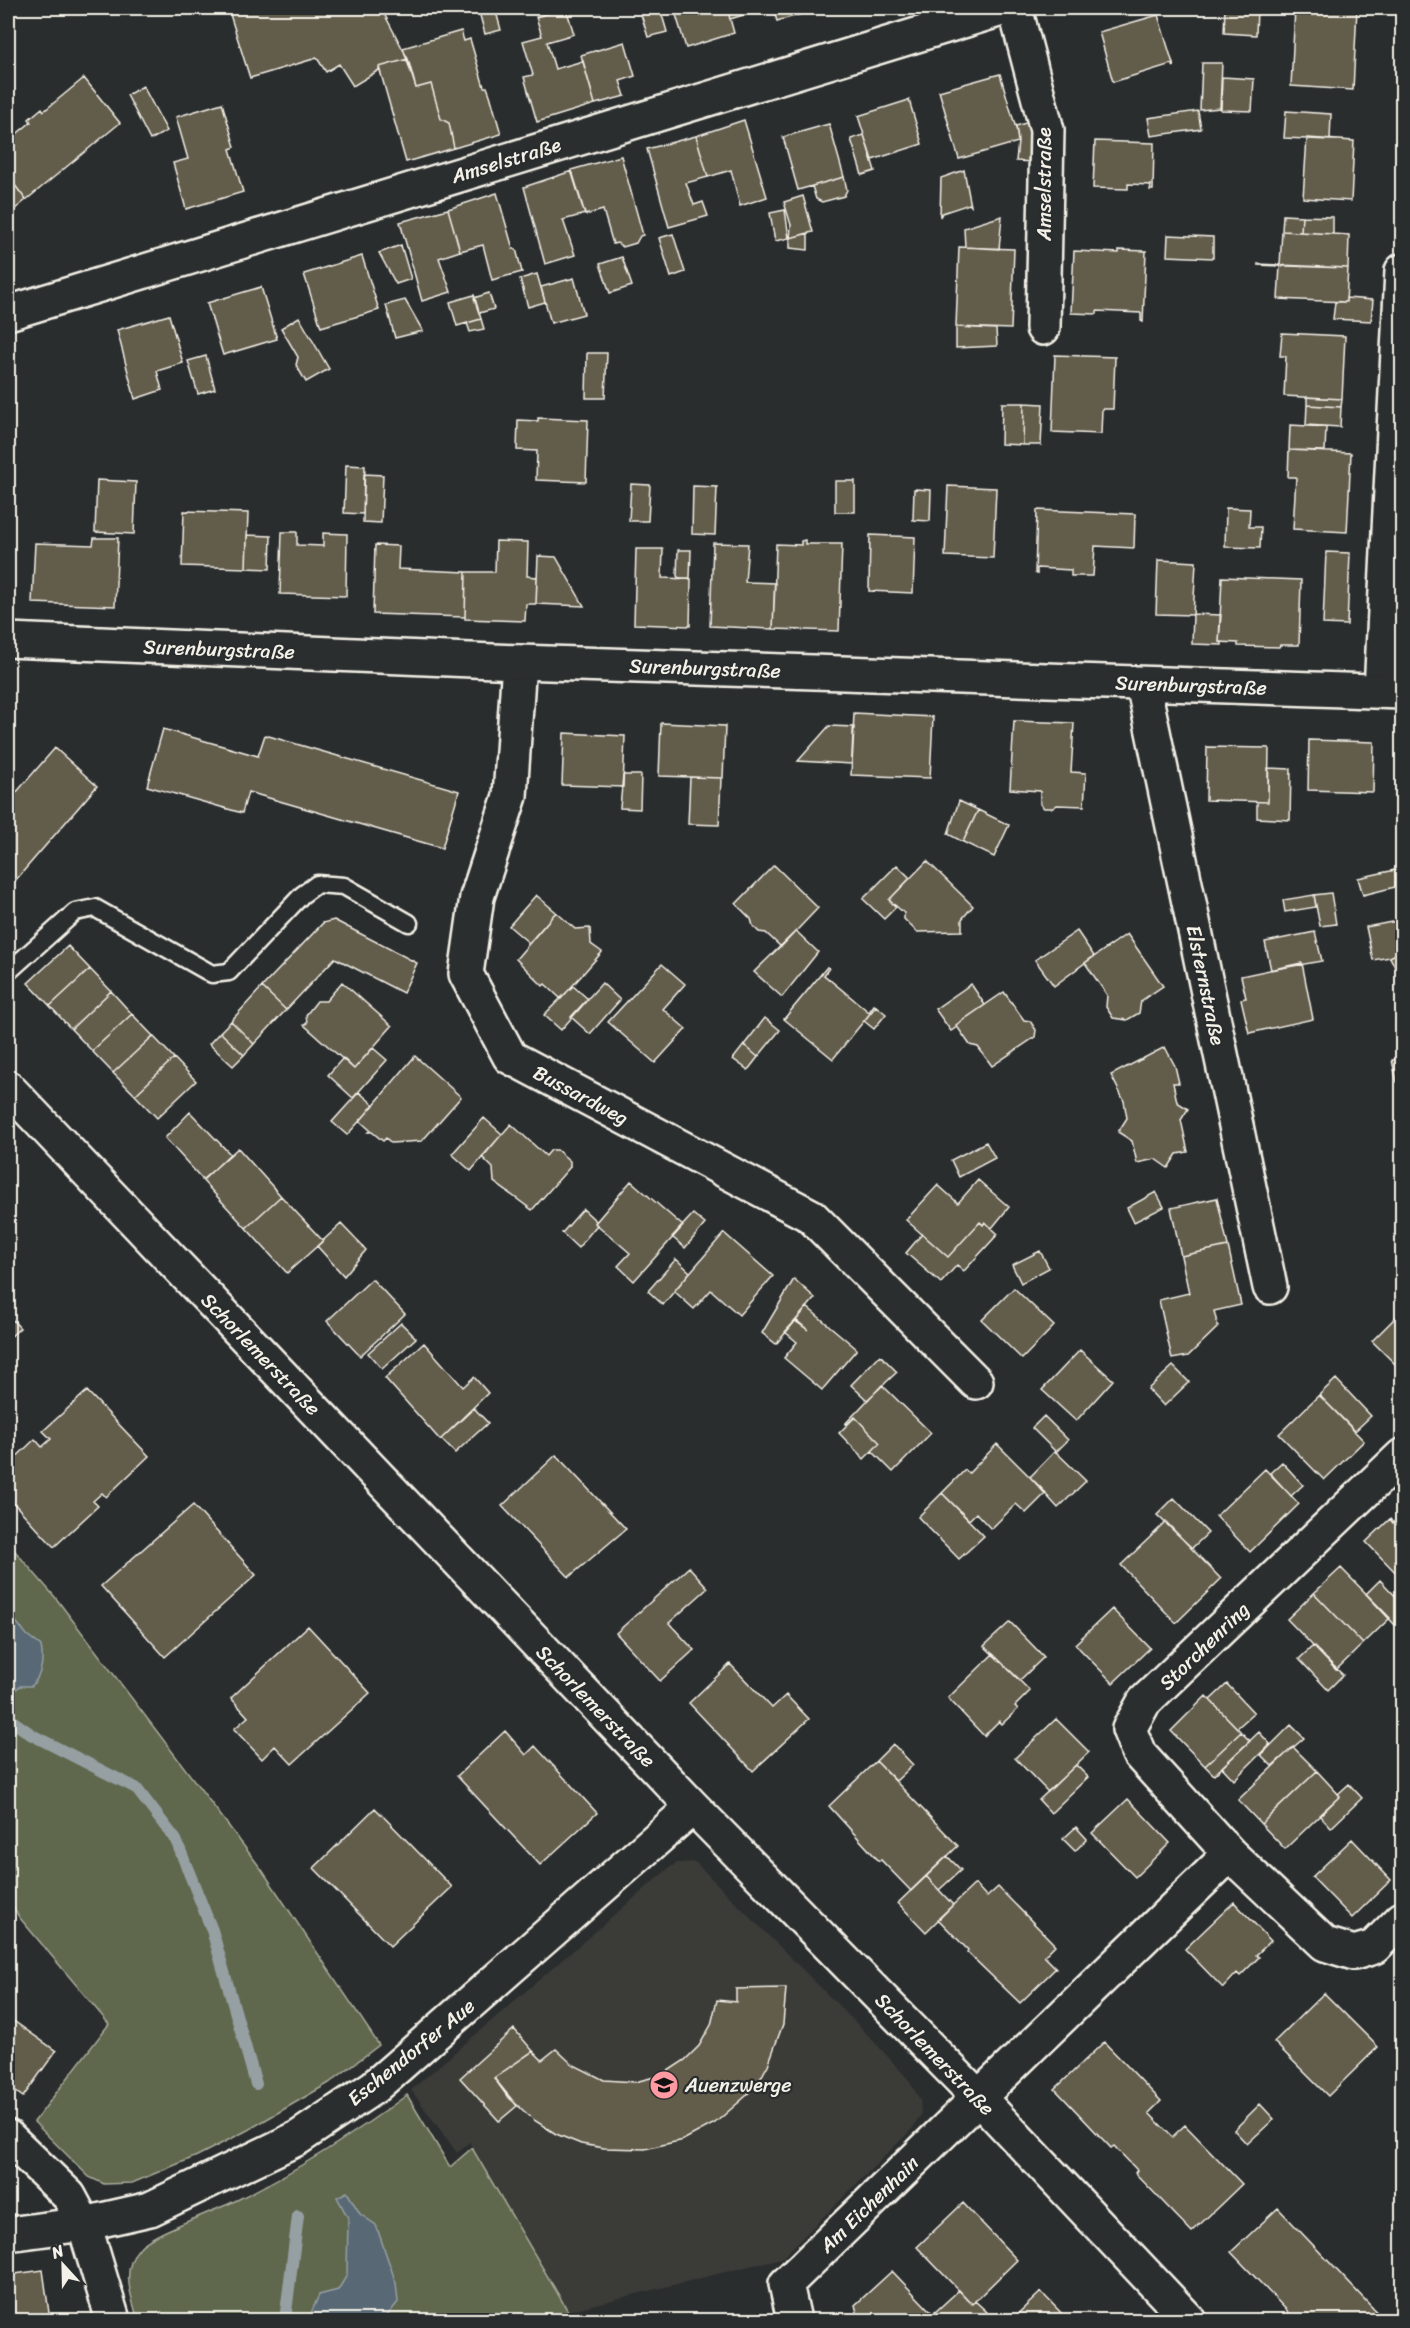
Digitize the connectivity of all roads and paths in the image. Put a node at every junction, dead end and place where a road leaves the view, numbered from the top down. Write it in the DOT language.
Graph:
graph roads {
  1 [pos="1005,8"];
  2 [pos="1015,8"];
  3 [pos="1402,272"];
  4 [pos="8,313"];
  5 [pos="1043,328"];
  6 [pos="8,640"];
  7 [pos="519,662"];
  8 [pos="1143,684"];
  9 [pos="1392,691"];
  10 [pos="409,923"];
  11 [pos="8,972"];
  12 [pos="8,1088"];
  13 [pos="1270,1287"];
  14 [pos="976,1382"];
  15 [pos="1402,1456"];
  16 [pos="693,1808"];
  17 [pos="1230,1854"];
  18 [pos="1402,1919"];
  19 [pos="979,2098"];
  20 [pos="8,2137"];
  21 [pos="84,2224"];
  22 [pos="8,2234"];
  23 [pos="112,2320"];
  24 [pos="794,2320"];
  25 [pos="1189,2320"];
  1 -- 4 [label="street, Amselstraße"];
  2 -- 5 [label="street, Amselstraße"];
  3 -- 9 [label="street"];
  6 -- 7 [label="street, Surenburgstraße"];
  7 -- 8 [label="street, Surenburgstraße"];
  7 -- 14 [label="street, Bussardweg"];
  8 -- 9 [label="street, Surenburgstraße"];
  8 -- 13 [label="street, Elsternstraße"];
  10 -- 11 [label="lane"];
  12 -- 16 [label="street, Schorlemerstraße"];
  15 -- 17 [label="street, Storchenring"];
  16 -- 19 [label="street, Schorlemerstraße"];
  16 -- 21 [label="street, Eschendorfer Aue"];
  17 -- 18 [label="street, Storchenring"];
  17 -- 19 [label="street"];
  19 -- 24 [label="street, Am Eichenhain"];
  19 -- 25 [label="street, Schorlemerstraße"];
  20 -- 21 [label="street"];
  21 -- 22 [label="street, Eschendorfer Aue"];
  21 -- 23 [label="street"];
}
